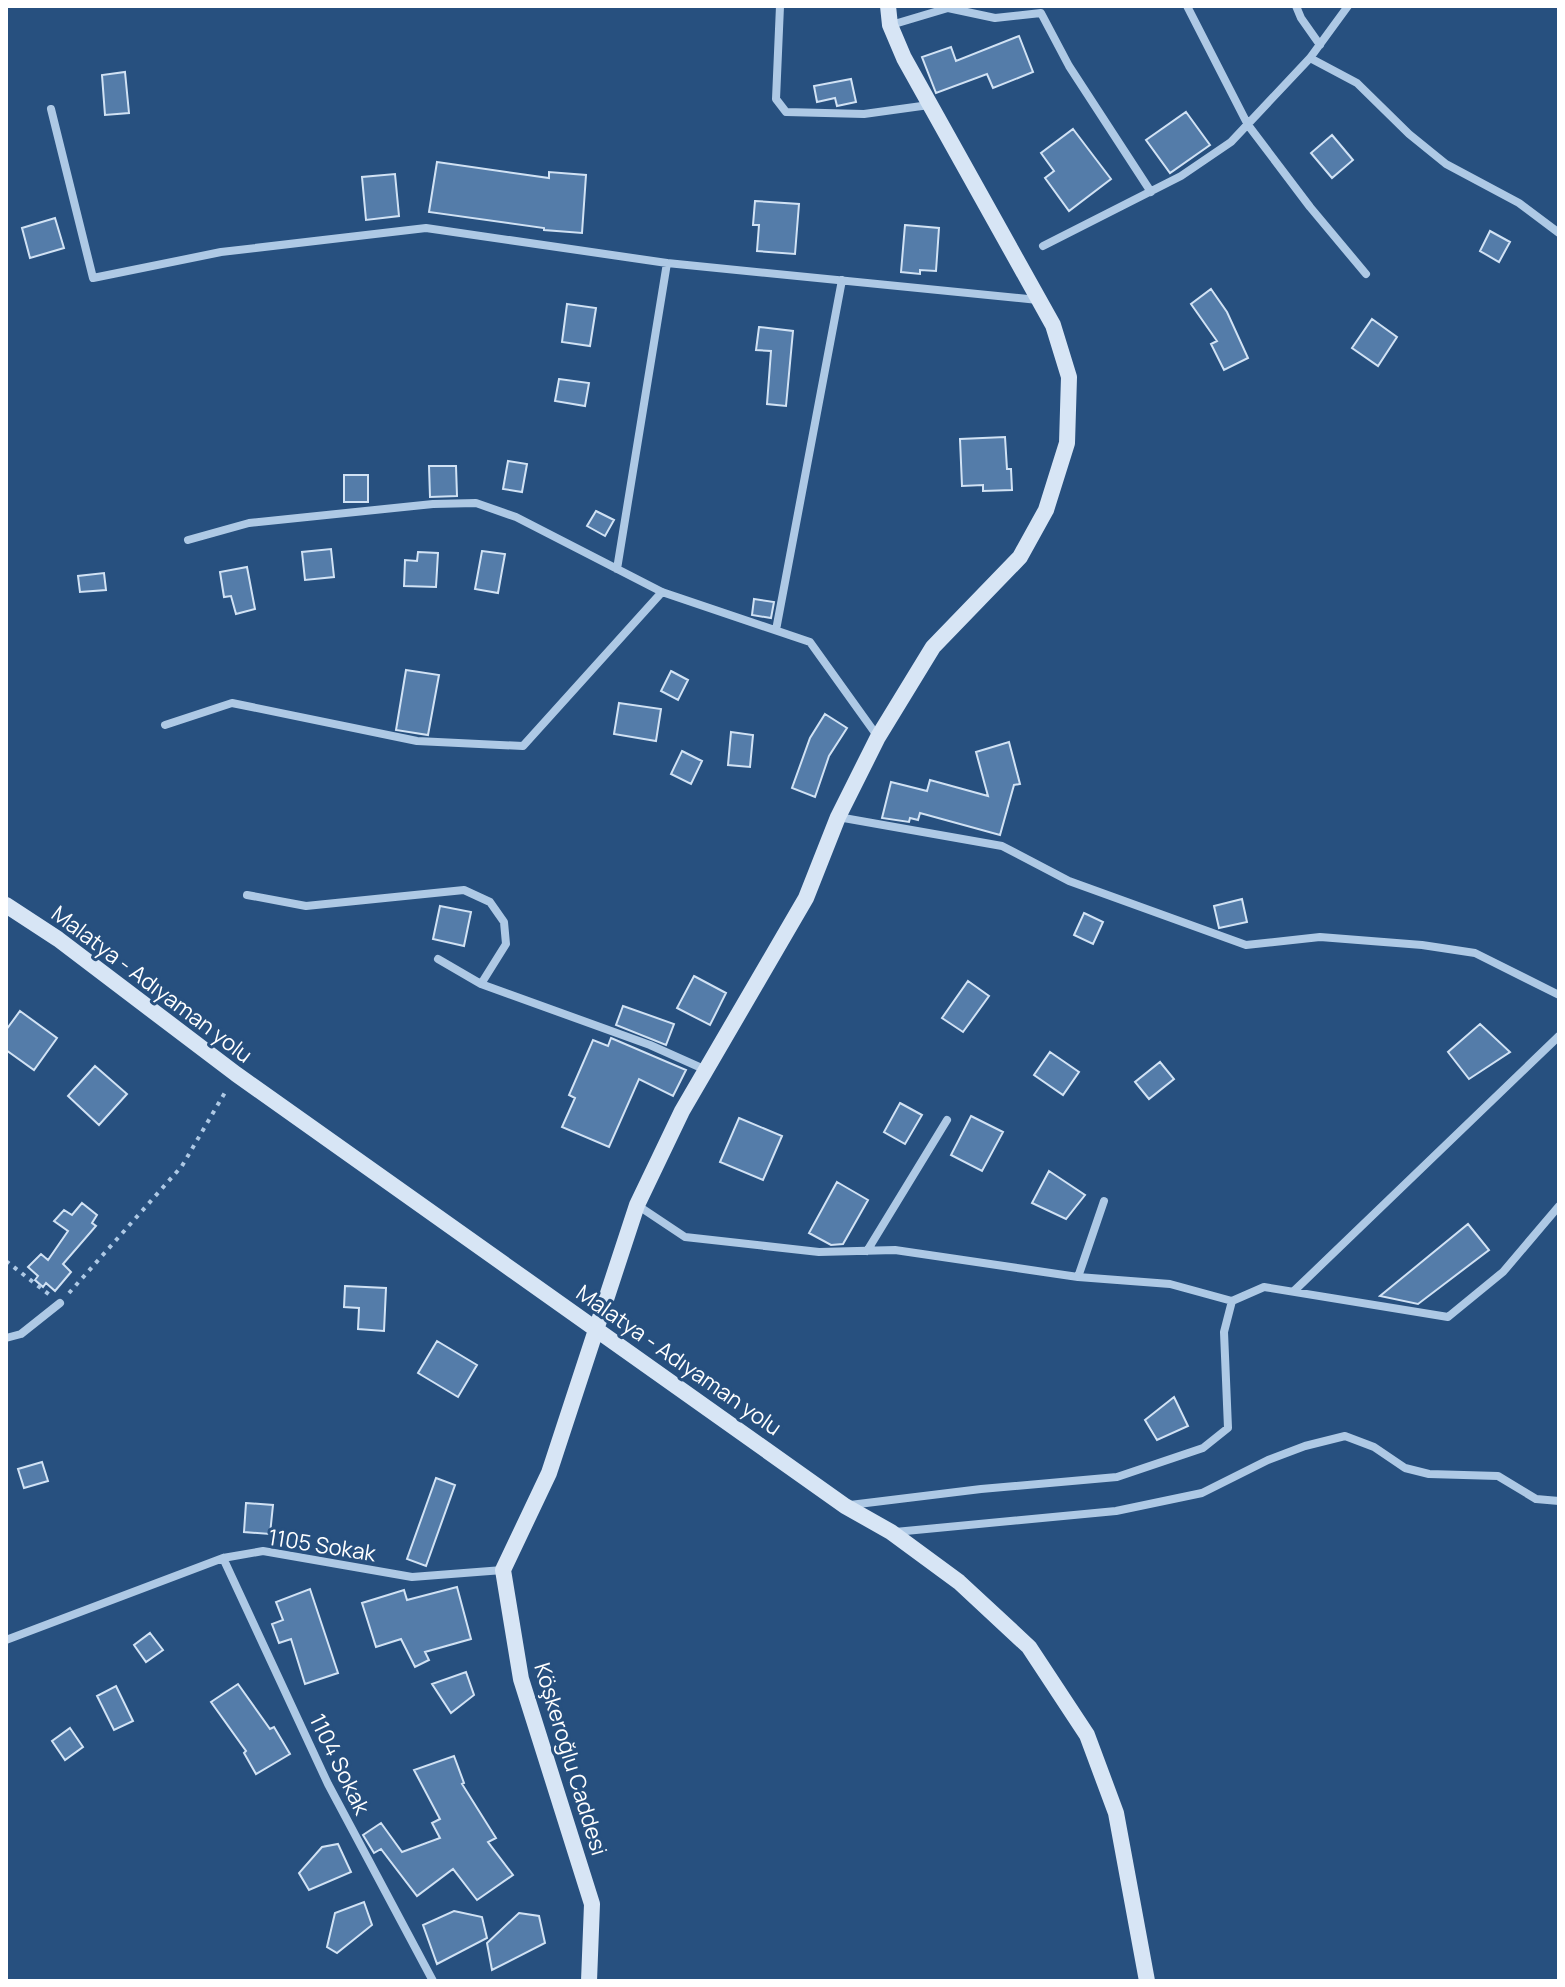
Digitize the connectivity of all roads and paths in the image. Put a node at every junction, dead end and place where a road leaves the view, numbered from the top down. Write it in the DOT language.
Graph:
graph roads {
  1 [pos="780,6"];
  2 [pos="888,6"];
  3 [pos="1187,6"];
  4 [pos="1296,6"];
  5 [pos="1348,6"];
  6 [pos="890,25"];
  7 [pos="1320,45"];
  8 [pos="1310,58"];
  9 [pos="930,105"];
  10 [pos="51,109"];
  11 [pos="1248,125"];
  12 [pos="1151,192"];
  13 [pos="1559,233"];
  14 [pos="1043,246"];
  15 [pos="667,263"];
  16 [pos="1366,274"];
  17 [pos="842,280"];
  18 [pos="1039,300"];
  19 [pos="188,540"];
  20 [pos="617,569"];
  21 [pos="662,592"];
  22 [pos="776,630"];
  23 [pos="165,725"];
  24 [pos="878,737"];
  25 [pos="838,817"];
  26 [pos="247,895"];
  27 [pos="6,905"];
  28 [pos="438,959"];
  29 [pos="481,984"];
  30 [pos="1559,995"];
  31 [pos="1559,1036"];
  32 [pos="706,1070"];
  33 [pos="236,1074"];
  34 [pos="947,1120"];
  35 [pos="1104,1201"];
  36 [pos="637,1205"];
  37 [pos="1559,1206"];
  38 [pos="867,1251"];
  39 [pos="6,1261"];
  40 [pos="1078,1277"];
  41 [pos="1295,1290"];
  42 [pos="1232,1301"];
  43 [pos="60,1303"];
  44 [pos="596,1328"];
  45 [pos="6,1338"];
  46 [pos="1559,1501"];
  47 [pos="845,1506"];
  48 [pos="891,1532"];
  49 [pos="223,1558"];
  50 [pos="503,1570"];
  51 [pos="6,1640"];
  52 [pos="433,1981"];
  53 [pos="589,1981"];
  54 [pos="1147,1981"];
  1 -- 9 [label="street"];
  2 -- 6 [label="main road"];
  3 -- 11 [label="street"];
  4 -- 7 [label="street"];
  5 -- 7 [label="street"];
  6 -- 9 [label="main road"];
  6 -- 12 [label="street"];
  7 -- 8 [label="street"];
  8 -- 11 [label="street"];
  8 -- 13 [label="street"];
  9 -- 18 [label="main road"];
  10 -- 15 [label="street"];
  11 -- 12 [label="street"];
  11 -- 16 [label="street"];
  12 -- 14 [label="street"];
  15 -- 17 [label="street"];
  15 -- 20 [label="street"];
  17 -- 18 [label="street"];
  17 -- 22 [label="street"];
  18 -- 24 [label="main road"];
  19 -- 20 [label="street"];
  20 -- 21 [label="street"];
  21 -- 22 [label="street"];
  21 -- 23 [label="street"];
  22 -- 24 [label="street"];
  24 -- 25 [label="main road"];
  25 -- 30 [label="street"];
  25 -- 32 [label="main road"];
  26 -- 29 [label="street"];
  27 -- 33 [label="main road, Malatya - Adıyaman yolu"];
  28 -- 29 [label="street"];
  29 -- 32 [label="street"];
  31 -- 41 [label="street"];
  32 -- 36 [label="main road"];
  33 -- 43 [label="path"];
  33 -- 44 [label="main road, Malatya - Adıyaman yolu"];
  34 -- 38 [label="street"];
  35 -- 40 [label="street"];
  36 -- 38 [label="street"];
  36 -- 44 [label="main road"];
  37 -- 41 [label="street"];
  38 -- 40 [label="street"];
  39 -- 43 [label="path"];
  40 -- 42 [label="street"];
  41 -- 42 [label="street"];
  42 -- 47 [label="street"];
  43 -- 45 [label="street"];
  44 -- 47 [label="main road, Malatya - Adıyaman yolu"];
  44 -- 50 [label="main road"];
  46 -- 48 [label="street"];
  47 -- 48 [label="main road, Malatya - Adıyaman yolu"];
  48 -- 54 [label="main road, Malatya - Adıyaman yolu"];
  49 -- 50 [label="street, 1105 Sokak"];
  49 -- 51 [label="street, 1105 Sokak"];
  49 -- 52 [label="street, 1104 Sokak"];
  50 -- 53 [label="main road, Köşkeroğlu Caddesi"];
}
